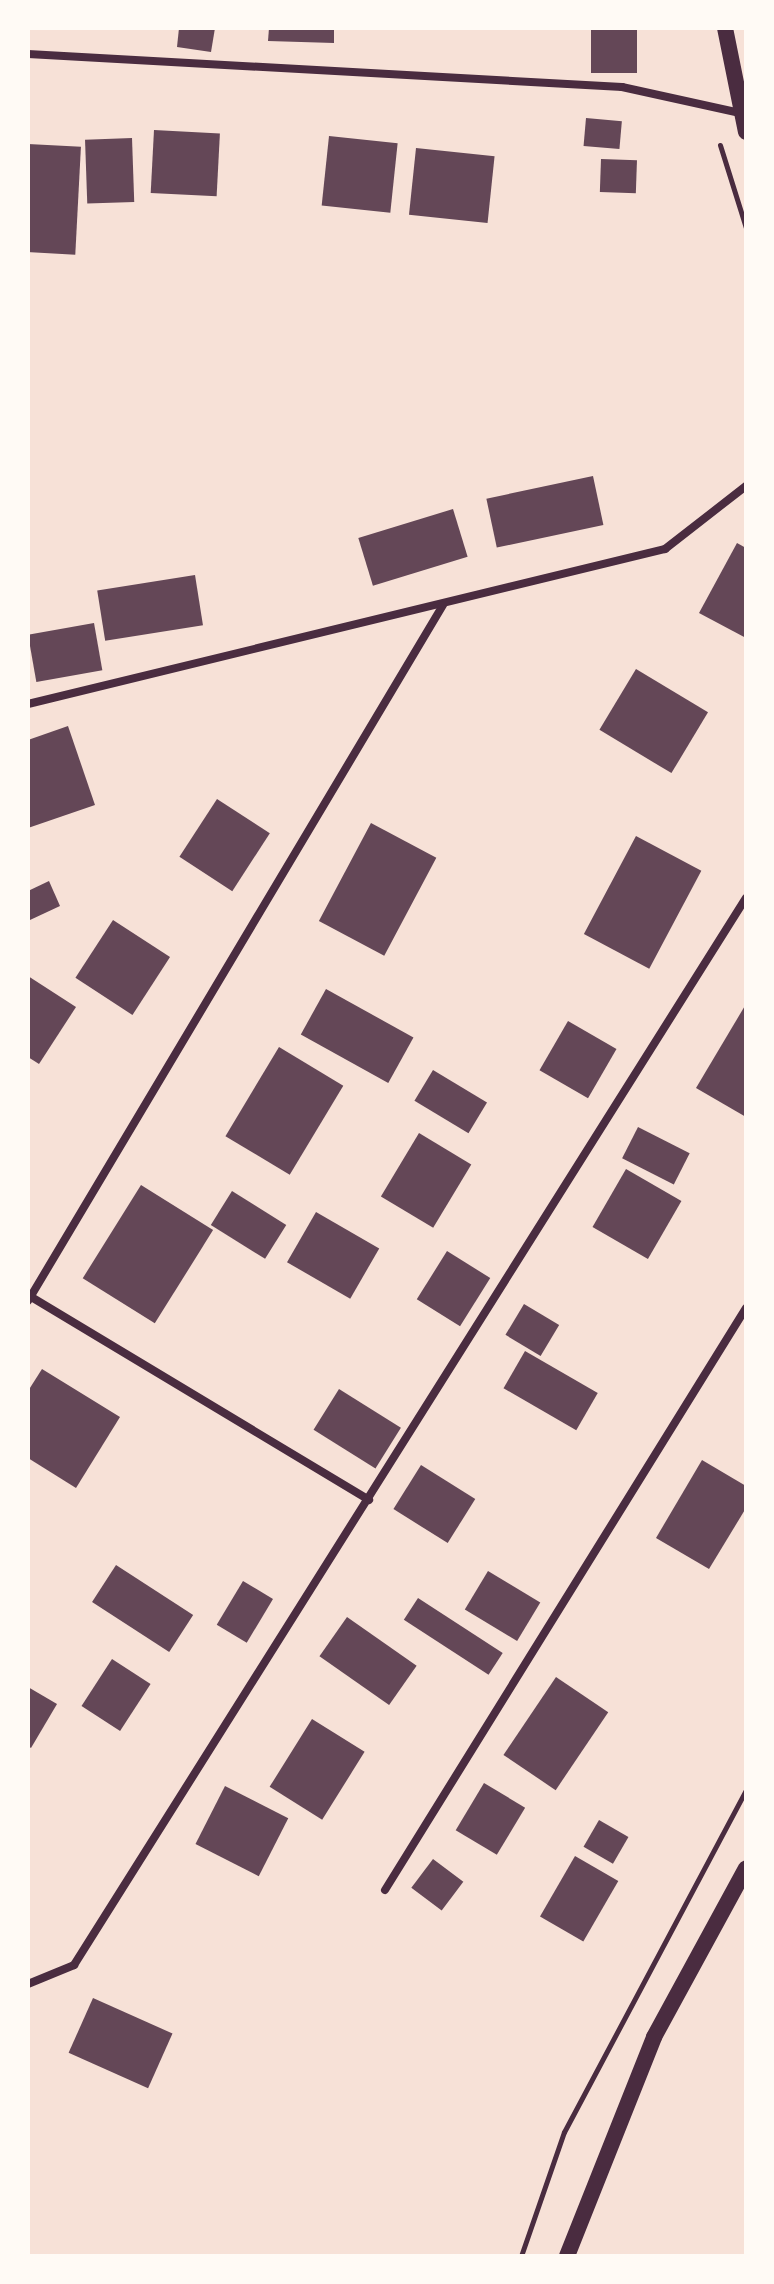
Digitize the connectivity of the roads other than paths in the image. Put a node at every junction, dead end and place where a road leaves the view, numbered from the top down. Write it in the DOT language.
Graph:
graph roads {
  1 [pos="725,28"];
  2 [pos="28,54"];
  3 [pos="740,113"];
  4 [pos="746,132"];
  5 [pos="746,486"];
  6 [pos="443,605"];
  7 [pos="28,704"];
  8 [pos="746,898"];
  9 [pos="29,1297"];
  10 [pos="746,1308"];
  11 [pos="369,1500"];
  12 [pos="746,1868"];
  13 [pos="385,1890"];
  14 [pos="28,1984"];
  15 [pos="567,2256"];
  1 -- 3 [label="main road"];
  2 -- 3 [label="street"];
  3 -- 4 [label="main road"];
  5 -- 6 [label="street"];
  6 -- 7 [label="street"];
  6 -- 9 [label="street"];
  8 -- 11 [label="street"];
  9 -- 11 [label="street"];
  10 -- 13 [label="street"];
  11 -- 14 [label="street"];
  12 -- 15 [label="main road"];
}
